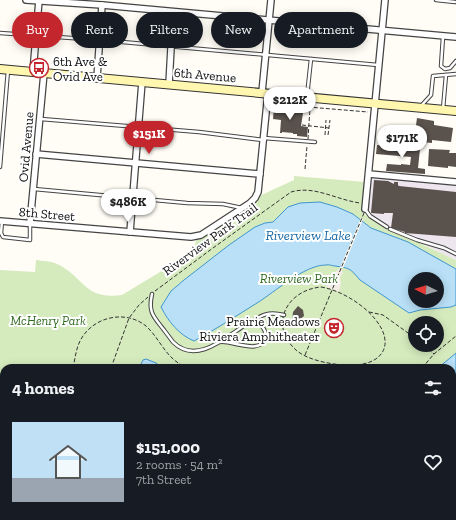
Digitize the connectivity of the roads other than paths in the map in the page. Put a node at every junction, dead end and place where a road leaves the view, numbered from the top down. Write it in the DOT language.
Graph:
graph roads {
  1 [pos="26,0"];
  2 [pos="271,0"];
  3 [pos="385,0"];
  4 [pos="436,0"];
  5 [pos="39,1"];
  6 [pos="455,2"];
  7 [pos="102,5"];
  8 [pos="38,12"];
  9 [pos="102,12"];
  10 [pos="173,12"];
  11 [pos="203,14"];
  12 [pos="269,20"];
  13 [pos="382,30"];
  14 [pos="0,32"];
  15 [pos="12,33"];
  16 [pos="443,36"];
  17 [pos="456,37"];
  18 [pos="35,48"];
  19 [pos="99,48"];
  20 [pos="171,48"];
  21 [pos="183,48"];
  22 [pos="266,55"];
  23 [pos="311,59"];
  24 [pos="456,61"];
  25 [pos="379,65"];
  26 [pos="4,70"];
  27 [pos="33,72"];
  28 [pos="44,73"];
  29 [pos="456,74"];
  30 [pos="446,75"];
  31 [pos="97,78"];
  32 [pos="142,82"];
  33 [pos="169,84"];
  34 [pos="265,93"];
  35 [pos="307,97"];
  36 [pos="0,103"];
  37 [pos="375,103"];
  38 [pos="5,104"];
  39 [pos="420,107"];
  40 [pos="443,109"];
  41 [pos="456,110"];
  42 [pos="39,119"];
  43 [pos="138,128"];
  44 [pos="263,139"];
  45 [pos="315,142"];
  46 [pos="36,154"];
  47 [pos="136,163"];
  48 [pos="0,168"];
  49 [pos="260,174"];
  50 [pos="369,174"];
  51 [pos="456,182"];
  52 [pos="33,188"];
  53 [pos="133,197"];
  54 [pos="242,208"];
  55 [pos="364,212"];
  56 [pos="1,221"];
  57 [pos="30,223"];
  58 [pos="130,232"];
  59 [pos="456,254"];
  60 [pos="152,294"];
  61 [pos="284,315"];
  62 [pos="245,325"];
  63 [pos="220,342"];
  1 -- 5 [label="street"];
  2 -- 12 [label="street"];
  3 -- 13 [label="street"];
  4 -- 6 [label="lane"];
  5 -- 7 [label="street"];
  5 -- 8 [label="street"];
  7 -- 9 [label="street"];
  7 -- 10 [label="street"];
  11 -- 12 [label="street"];
  12 -- 13 [label="street"];
  12 -- 22 [label="street"];
  13 -- 16 [label="street"];
  13 -- 25 [label="street"];
  14 -- 15 [label="lane"];
  16 -- 17 [label="street"];
  16 -- 24 [label="lane"];
  18 -- 27 [label="street"];
  19 -- 31 [label="street"];
  20 -- 33 [label="street"];
  21 -- 22 [label="lane"];
  22 -- 23 [label="lane"];
  22 -- 34 [label="street"];
  23 -- 25 [label="lane"];
  23 -- 35 [label="lane"];
  25 -- 37 [label="street"];
  26 -- 27 [label="main road, 6th Avenue"];
  26 -- 38 [label="lane"];
  27 -- 28 [label="main road, 6th Avenue"];
  28 -- 31 [label="main road, 6th Avenue"];
  28 -- 42 [label="street, Ovid Avenue"];
  29 -- 30 [label="lane"];
  30 -- 39 [label="lane"];
  30 -- 40 [label="lane"];
  31 -- 32 [label="main road, 6th Avenue"];
  32 -- 33 [label="main road, 6th Avenue"];
  32 -- 43 [label="street"];
  33 -- 34 [label="main road, 6th Avenue"];
  34 -- 35 [label="main road, 6th Avenue"];
  34 -- 44 [label="street"];
  35 -- 37 [label="main road, 6th Avenue"];
  36 -- 38 [label="lane"];
  37 -- 39 [label="main road, 6th Avenue"];
  37 -- 50 [label="street"];
  38 -- 48 [label="lane"];
  39 -- 40 [label="main road, 6th Avenue"];
  40 -- 41 [label="main road, 6th Avenue"];
  42 -- 43 [label="lane"];
  42 -- 46 [label="street, Ovid Avenue"];
  43 -- 44 [label="lane"];
  43 -- 47 [label="street"];
  44 -- 45 [label="lane"];
  44 -- 49 [label="street"];
  46 -- 47 [label="street"];
  46 -- 52 [label="street, Ovid Avenue"];
  47 -- 49 [label="street"];
  47 -- 53 [label="street"];
  49 -- 54 [label="street, 8th Street"];
  50 -- 51 [label="street"];
  50 -- 55 [label="street"];
  52 -- 53 [label="lane"];
  52 -- 57 [label="street, Ovid Avenue"];
  53 -- 54 [label="lane"];
  53 -- 58 [label="street"];
  54 -- 58 [label="street, 8th Street"];
  55 -- 59 [label="lane"];
  56 -- 57 [label="street, 8th Street"];
  56 -- 57 [label="lane"];
  57 -- 58 [label="street, 8th Street"];
  60 -- 63 [label="lane"];
  61 -- 62 [label="lane"];
  62 -- 63 [label="lane"];
  62 -- 63 [label="lane"];
}
